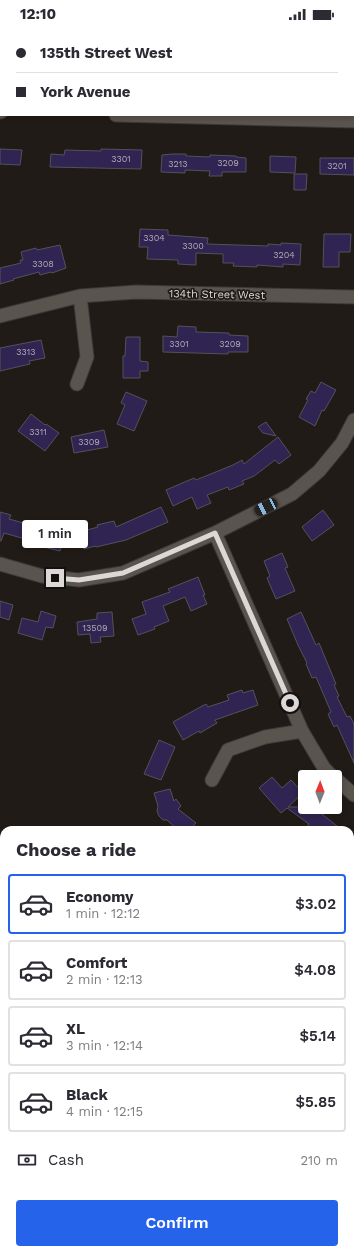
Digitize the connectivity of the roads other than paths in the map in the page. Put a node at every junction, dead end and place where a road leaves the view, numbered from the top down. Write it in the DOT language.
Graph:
graph roads {
  1 [pos="156,116"];
  2 [pos="354,121"];
  3 [pos="80,296"];
  4 [pos="354,297"];
  5 [pos="0,316"];
  6 [pos="77,384"];
  7 [pos="354,420"];
  8 [pos="215,533"];
  9 [pos="0,564"];
  10 [pos="302,731"];
  11 [pos="326,770"];
  12 [pos="212,780"];
  13 [pos="342,785"];
  14 [pos="354,795"];
  1 -- 2 [label="street"];
  3 -- 4 [label="street, 134th Street West"];
  3 -- 5 [label="street, 134th Street West"];
  3 -- 6 [label="street"];
  7 -- 8 [label="street"];
  8 -- 9 [label="street"];
  8 -- 10 [label="street"];
  10 -- 11 [label="street"];
  10 -- 12 [label="street"];
  13 -- 14 [label="street"];
}
